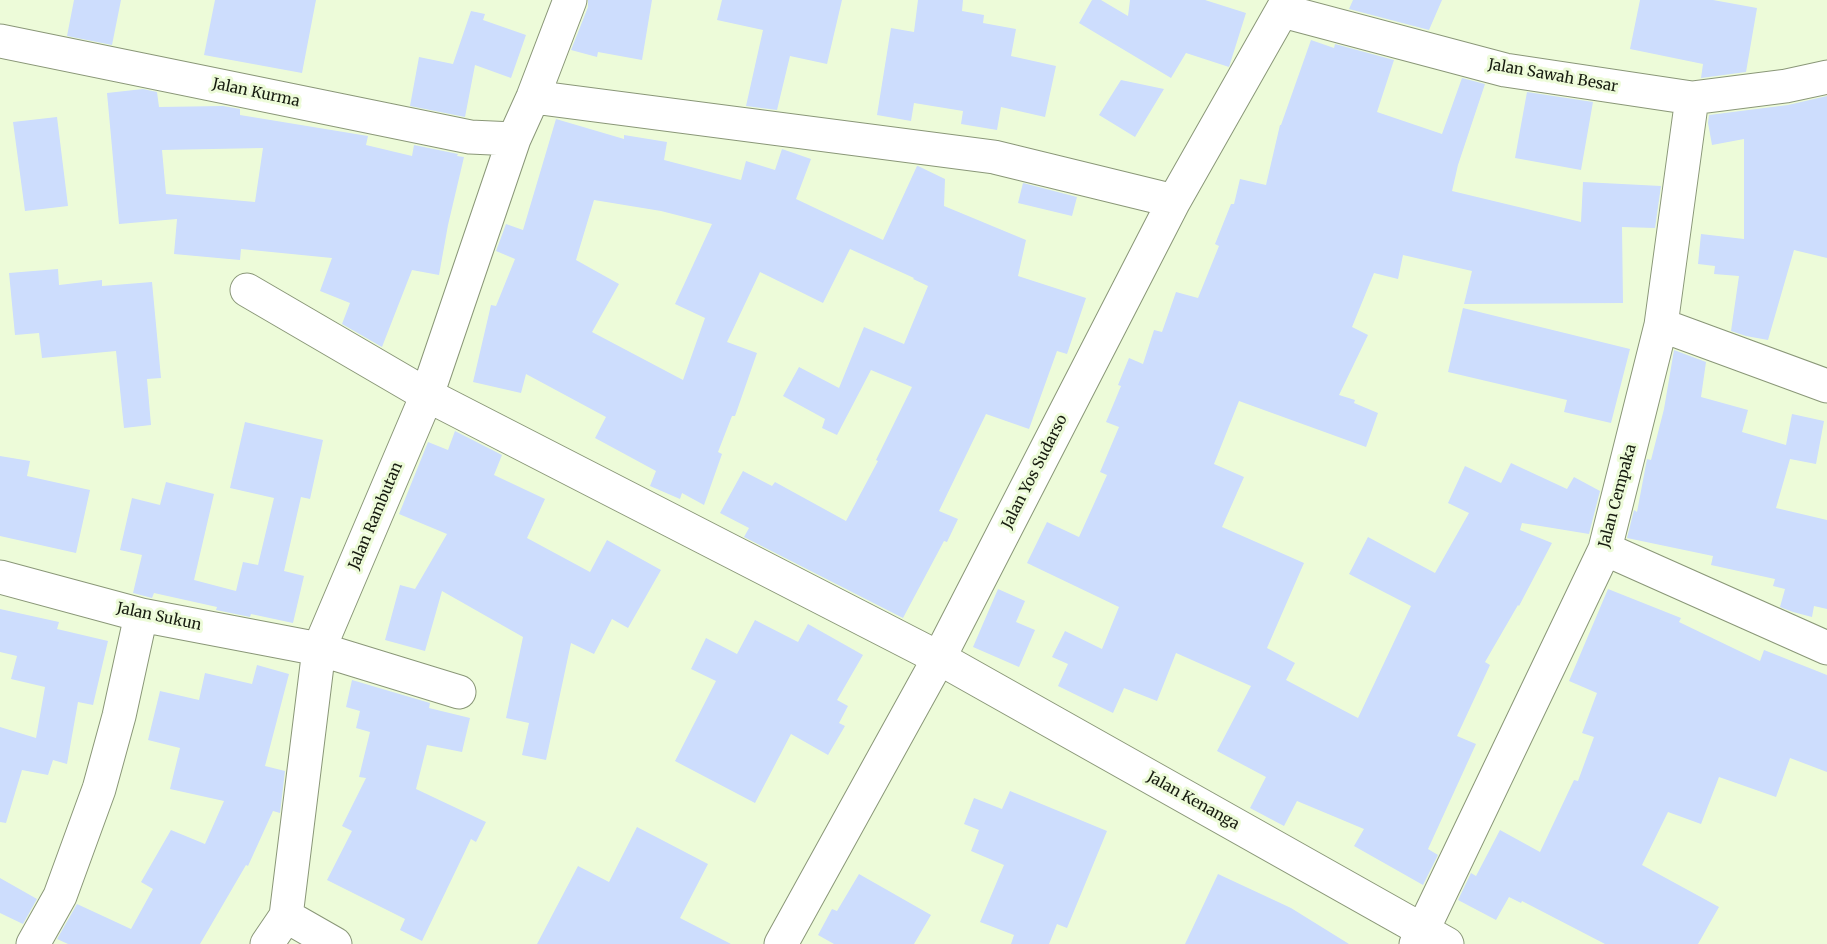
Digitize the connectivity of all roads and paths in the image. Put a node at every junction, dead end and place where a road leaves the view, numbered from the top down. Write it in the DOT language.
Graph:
graph roads {
  1 [pos="570,0"];
  2 [pos="1286,5"];
  3 [pos="0,40"];
  4 [pos="1827,77"];
  5 [pos="533,97"];
  6 [pos="1692,98"];
  7 [pos="514,139"];
  8 [pos="1174,201"];
  9 [pos="247,290"];
  10 [pos="1661,325"];
  11 [pos="1827,386"];
  12 [pos="427,395"];
  13 [pos="1605,549"];
  14 [pos="0,577"];
  15 [pos="141,615"];
  16 [pos="1827,648"];
  17 [pos="319,649"];
  18 [pos="939,658"];
  19 [pos="459,692"];
  20 [pos="286,916"];
  21 [pos="1428,940"];
  22 [pos="33,944"];
  23 [pos="267,944"];
  24 [pos="335,944"];
  25 [pos="781,944"];
  1 -- 5 [label="street, Jalan Rambutan"];
  2 -- 6 [label="street, Jalan Sawah Besar"];
  2 -- 8 [label="street, Jalan Yos Sudarso"];
  3 -- 7 [label="street, Jalan Kurma"];
  4 -- 6 [label="street, Jalan Sawah Besar"];
  5 -- 7 [label="street, Jalan Rambutan"];
  5 -- 8 [label="street"];
  6 -- 10 [label="street, Jalan Cempaka"];
  7 -- 12 [label="street, Jalan Rambutan"];
  8 -- 18 [label="street, Jalan Yos Sudarso"];
  9 -- 12 [label="street, Jalan Kenanga"];
  10 -- 11 [label="street"];
  10 -- 13 [label="street, Jalan Cempaka"];
  12 -- 17 [label="street, Jalan Rambutan"];
  12 -- 18 [label="street, Jalan Kenanga"];
  13 -- 16 [label="street"];
  13 -- 21 [label="street, Jalan Cempaka"];
  14 -- 15 [label="street, Jalan Sukun"];
  15 -- 17 [label="street, Jalan Sukun"];
  15 -- 22 [label="street"];
  17 -- 19 [label="street, Jalan Sukun"];
  17 -- 20 [label="street, Jalan Rambutan"];
  18 -- 21 [label="street, Jalan Kenanga"];
  18 -- 25 [label="street, Jalan Yos Sudarso"];
  20 -- 23 [label="street, Jalan Rambutan"];
  20 -- 24 [label="street"];
}
